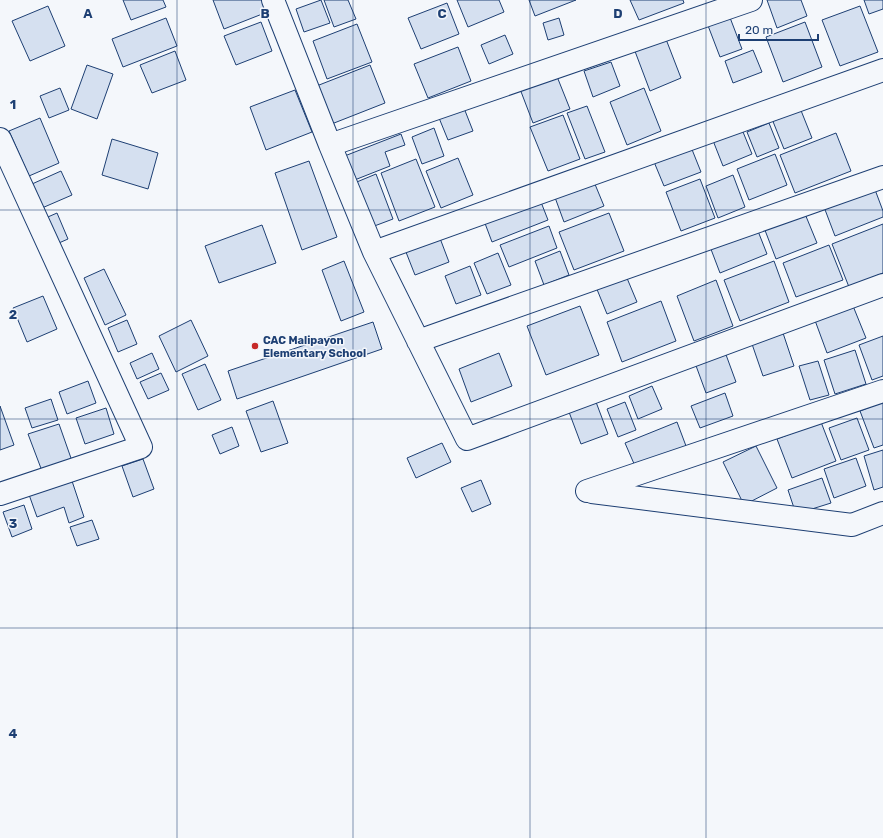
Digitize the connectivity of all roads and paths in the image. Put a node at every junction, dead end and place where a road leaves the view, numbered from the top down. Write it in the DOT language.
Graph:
graph roads {
  1 [pos="273,0"];
  2 [pos="751,0"];
  3 [pos="883,70"];
  4 [pos="0,139"];
  5 [pos="330,145"];
  6 [pos="883,177"];
  7 [pos="374,252"];
  8 [pos="883,285"];
  9 [pos="418,340"];
  10 [pos="883,391"];
  11 [pos="0,494"];
  12 [pos="883,513"];
  1 -- 5 [label="street"];
  2 -- 5 [label="street"];
  3 -- 7 [label="street"];
  4 -- 11 [label="street"];
  5 -- 7 [label="street"];
  6 -- 9 [label="street"];
  7 -- 9 [label="street"];
  8 -- 9 [label="street"];
  10 -- 12 [label="street"];
}
